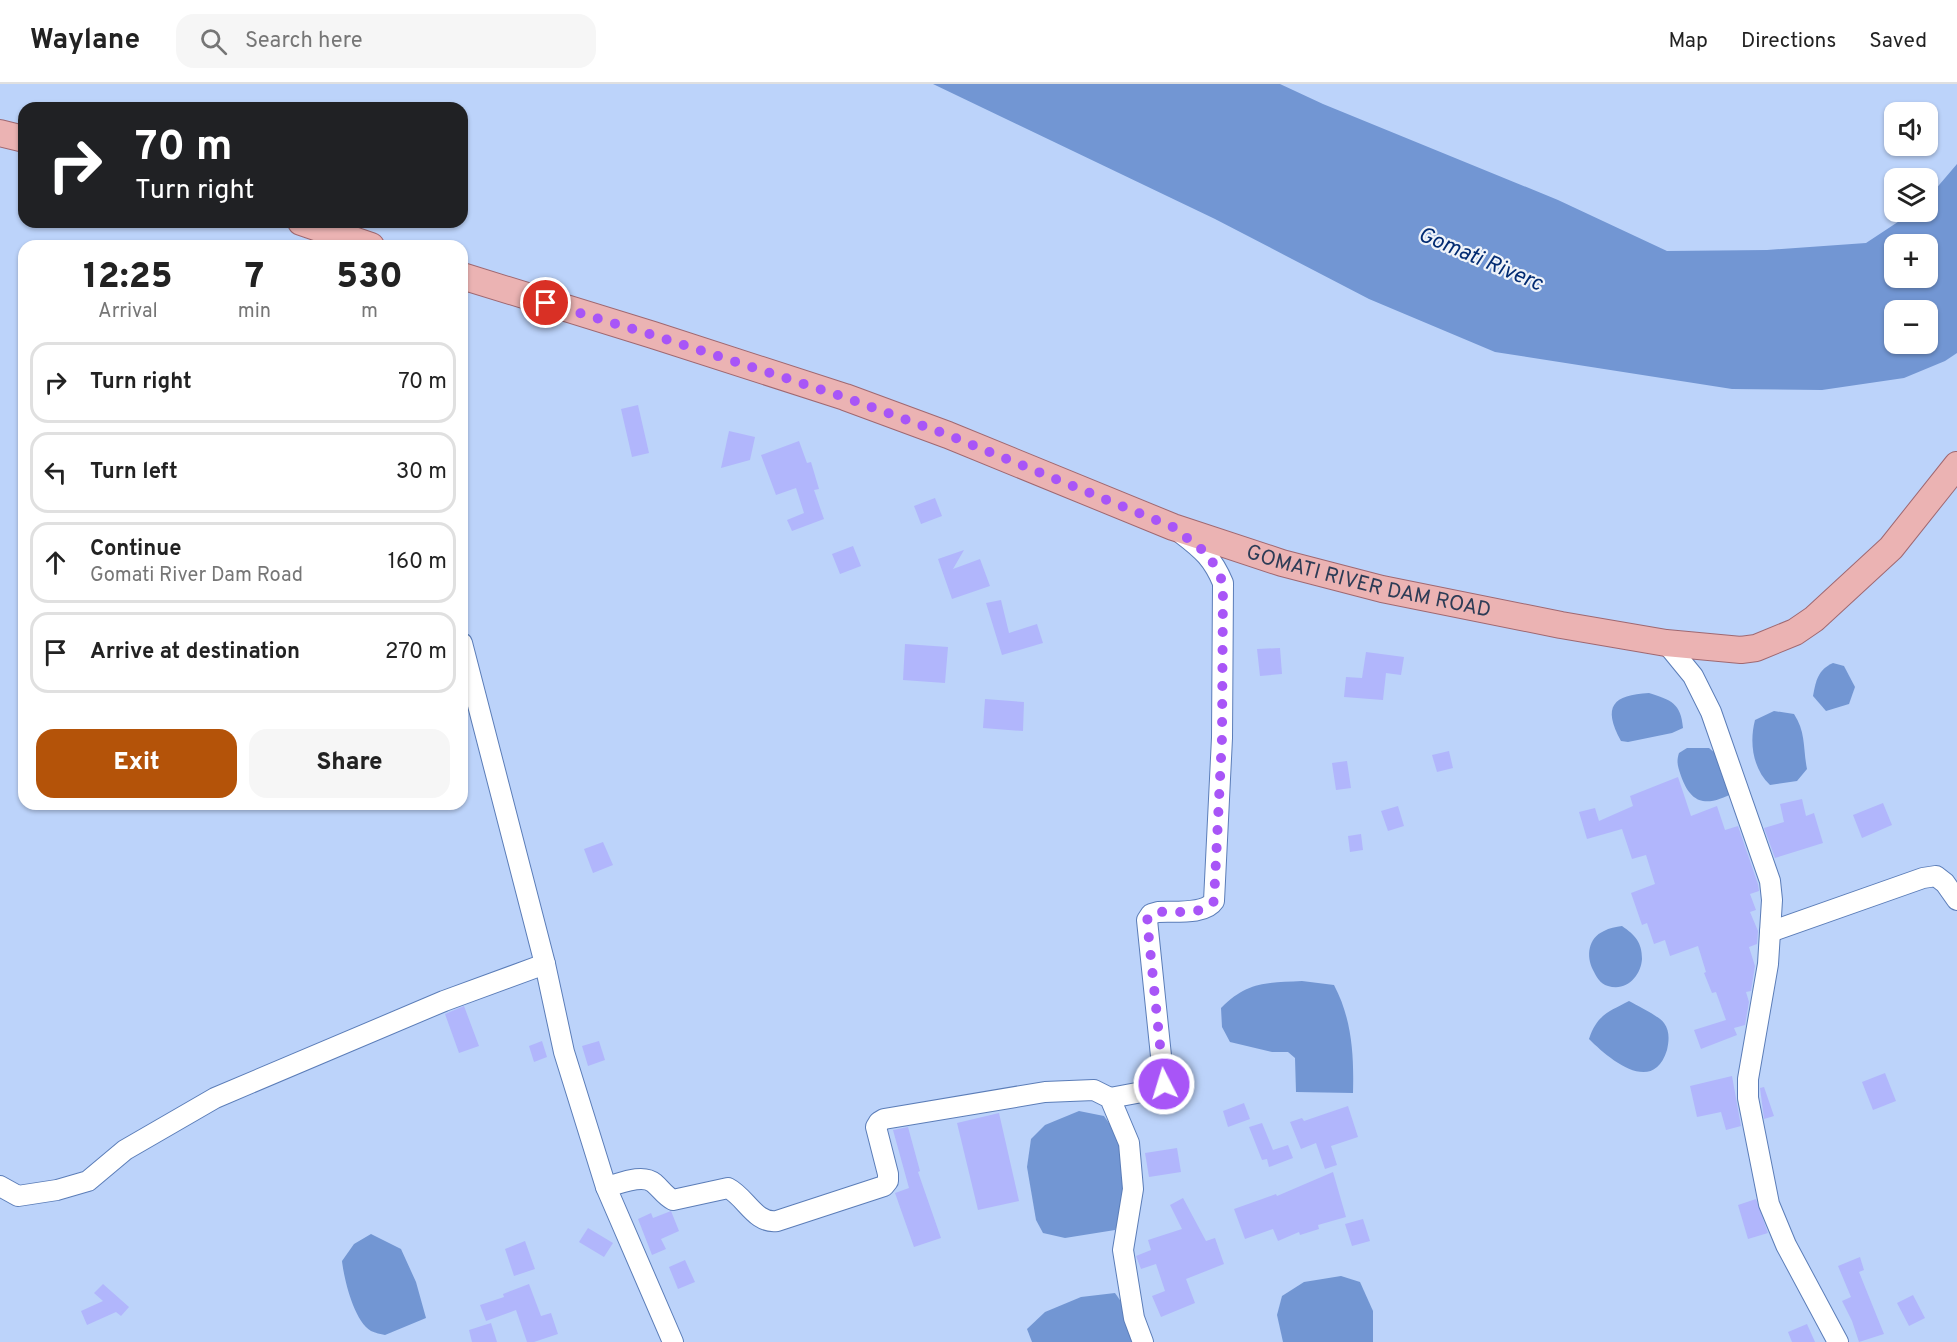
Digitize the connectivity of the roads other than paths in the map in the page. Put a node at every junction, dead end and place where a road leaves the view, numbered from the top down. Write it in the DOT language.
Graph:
graph roads {
  1 [pos="0,134"];
  2 [pos="18,138"];
  3 [pos="318,228"];
  4 [pos="354,240"];
  5 [pos="468,278"];
  6 [pos="1957,465"];
  7 [pos="1173,527"];
  8 [pos="1666,643"];
  9 [pos="468,666"];
  10 [pos="1957,900"];
  11 [pos="1770,932"];
  12 [pos="545,964"];
  13 [pos="1110,1098"];
  14 [pos="0,1186"];
  15 [pos="606,1187"];
  16 [pos="673,1342"];
  17 [pos="1143,1342"];
  18 [pos="1838,1342"];
  1 -- 2 [label="main road"];
  3 -- 4 [label="main road"];
  5 -- 7 [label="main road, GOMATI RIVER DAM ROAD"];
  6 -- 8 [label="main road, GOMATI RIVER DAM ROAD"];
  7 -- 8 [label="main road, GOMATI RIVER DAM ROAD"];
  7 -- 13 [label="street"];
  8 -- 11 [label="street"];
  9 -- 12 [label="street"];
  10 -- 11 [label="street"];
  11 -- 18 [label="street"];
  12 -- 14 [label="street"];
  12 -- 15 [label="street"];
  13 -- 15 [label="street"];
  13 -- 17 [label="street"];
  15 -- 16 [label="street"];
}
